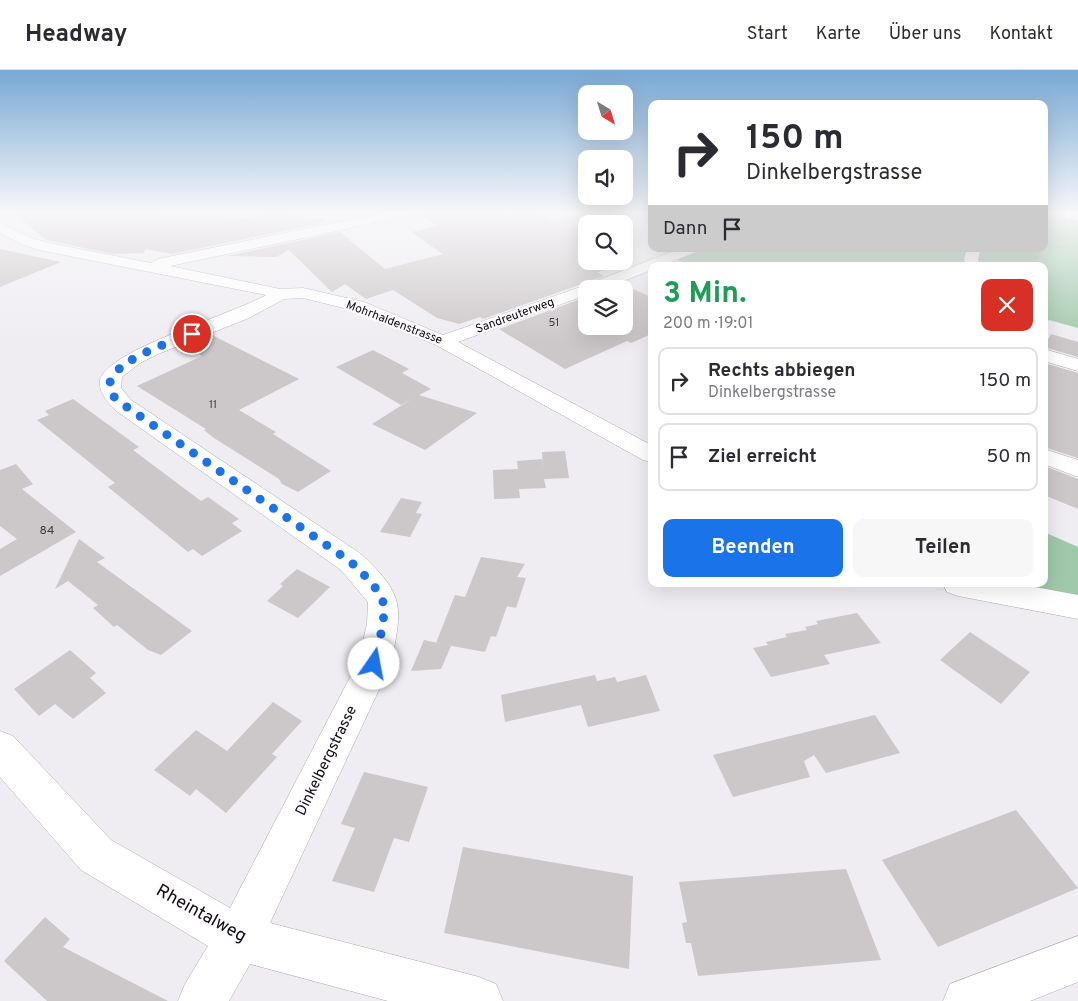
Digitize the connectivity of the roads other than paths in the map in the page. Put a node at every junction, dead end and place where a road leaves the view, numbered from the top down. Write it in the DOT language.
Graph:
graph roads {
  1 [pos="81,255"];
  2 [pos="204,255"];
  3 [pos="674,255"];
  4 [pos="657,262"];
  5 [pos="648,266"];
  6 [pos="150,267"];
  7 [pos="610,280"];
  8 [pos="578,292"];
  9 [pos="280,294"];
  10 [pos="443,341"];
  11 [pos="1048,356"];
  12 [pos="1078,365"];
  13 [pos="648,453"];
  14 [pos="1048,458"];
  15 [pos="1078,469"];
  16 [pos="974,587"];
  17 [pos="1078,607"];
  18 [pos="0,749"];
  19 [pos="240,938"];
  20 [pos="1078,959"];
  21 [pos="202,1001"];
  22 [pos="480,1001"];
  23 [pos="967,1001"];
  1 -- 6 [label="street, Mohrhaldenstrasse"];
  2 -- 6 [label="street"];
  3 -- 4 [label="street, Sandreuterweg"];
  5 -- 7 [label="street, Sandreuterweg"];
  6 -- 9 [label="street, Mohrhaldenstrasse"];
  8 -- 10 [label="street, Sandreuterweg"];
  9 -- 10 [label="street, Mohrhaldenstrasse"];
  9 -- 19 [label="street, Dinkelbergstrasse"];
  10 -- 13 [label="street, Mohrhaldenstrasse"];
  11 -- 12 [label="street"];
  14 -- 15 [label="street"];
  16 -- 17 [label="street"];
  18 -- 19 [label="street, Rheintalweg"];
  19 -- 21 [label="street, Dinkelbergstrasse"];
  19 -- 22 [label="street, Rheintalweg"];
  20 -- 23 [label="street"];
}
